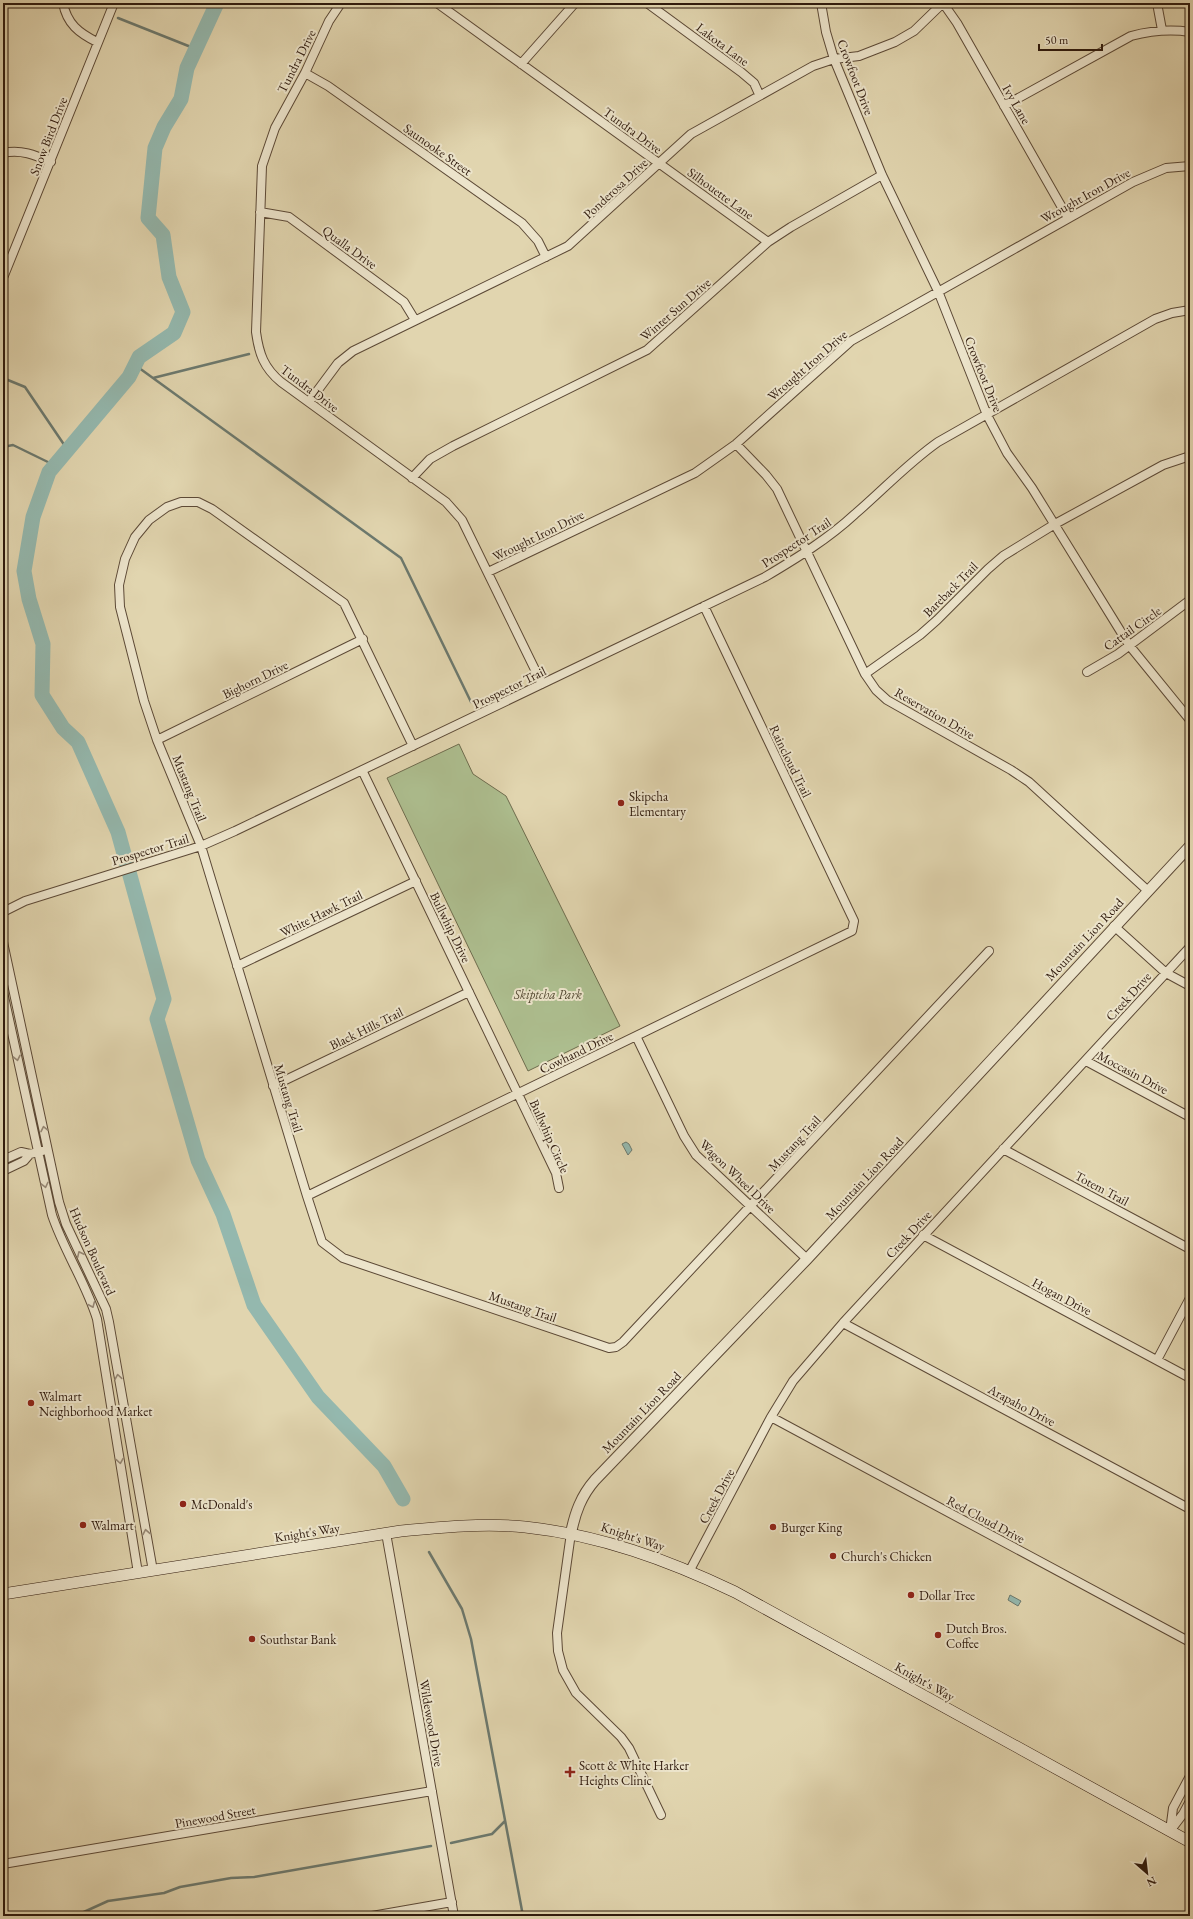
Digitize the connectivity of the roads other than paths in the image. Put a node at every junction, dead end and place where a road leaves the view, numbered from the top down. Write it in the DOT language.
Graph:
graph roads {
  1 [pos="63,3"];
  2 [pos="114,3"];
  3 [pos="341,3"];
  4 [pos="437,3"];
  5 [pos="575,3"];
  6 [pos="647,3"];
  7 [pos="821,3"];
  8 [pos="943,3"];
  9 [pos="1157,3"];
  10 [pos="1162,30"];
  11 [pos="1190,32"];
  12 [pos="97,42"];
  13 [pos="834,59"];
  14 [pos="521,64"];
  15 [pos="305,73"];
  16 [pos="759,94"];
  17 [pos="1004,106"];
  18 [pos="3,152"];
  19 [pos="51,162"];
  20 [pos="660,163"];
  21 [pos="1190,166"];
  22 [pos="882,175"];
  23 [pos="260,212"];
  24 [pos="1068,218"];
  25 [pos="768,242"];
  26 [pos="546,257"];
  27 [pos="3,278"];
  28 [pos="938,291"];
  29 [pos="1190,310"];
  30 [pos="415,320"];
  31 [pos="309,402"];
  32 [pos="987,415"];
  33 [pos="736,444"];
  34 [pos="1190,456"];
  35 [pos="412,478"];
  36 [pos="1055,524"];
  37 [pos="807,552"];
  38 [pos="488,572"];
  39 [pos="1190,600"];
  40 [pos="704,606"];
  41 [pos="363,639"];
  42 [pos="1129,645"];
  43 [pos="1087,672"];
  44 [pos="865,674"];
  45 [pos="542,684"];
  46 [pos="1190,720"];
  47 [pos="157,740"];
  48 [pos="413,746"];
  49 [pos="362,770"];
  50 [pos="201,846"];
  51 [pos="1190,846"];
  52 [pos="416,881"];
  53 [pos="1147,890"];
  54 [pos="3,912"];
  55 [pos="854,926"];
  56 [pos="1114,926"];
  57 [pos="3,942"];
  58 [pos="1190,947"];
  59 [pos="989,951"];
  60 [pos="237,966"];
  61 [pos="1166,973"];
  62 [pos="1190,986"];
  63 [pos="3,992"];
  64 [pos="469,992"];
  65 [pos="636,1036"];
  66 [pos="1086,1061"];
  67 [pos="273,1086"];
  68 [pos="518,1094"];
  69 [pos="1190,1117"];
  70 [pos="1003,1149"];
  71 [pos="48,1150"];
  72 [pos="34,1153"];
  73 [pos="3,1160"];
  74 [pos="3,1171"];
  75 [pos="559,1188"];
  76 [pos="307,1196"];
  77 [pos="752,1206"];
  78 [pos="923,1235"];
  79 [pos="1190,1249"];
  80 [pos="807,1259"];
  81 [pos="1190,1298"];
  82 [pos="843,1323"];
  83 [pos="114,1352"];
  84 [pos="104,1353"];
  85 [pos="1157,1360"];
  86 [pos="1190,1378"];
  87 [pos="771,1417"];
  88 [pos="127,1434"];
  89 [pos="116,1436"];
  90 [pos="139,1494"];
  91 [pos="126,1497"];
  92 [pos="1190,1509"];
  93 [pos="386,1533"];
  94 [pos="571,1534"];
  95 [pos="690,1570"];
  96 [pos="153,1571"];
  97 [pos="138,1573"];
  98 [pos="3,1594"];
  99 [pos="1190,1642"];
  100 [pos="1190,1776"];
  101 [pos="432,1791"];
  102 [pos="1190,1801"];
  103 [pos="661,1815"];
  104 [pos="1170,1831"];
  105 [pos="1190,1842"];
  106 [pos="3,1864"];
  107 [pos="452,1902"];
  108 [pos="372,1916"];
  109 [pos="454,1916"];
  1 -- 12 [label="street"];
  2 -- 12 [label="street, Snow Bird Drive"];
  3 -- 15 [label="street, Tundra Drive"];
  4 -- 14 [label="street, Tundra Drive"];
  5 -- 14 [label="street"];
  6 -- 16 [label="street, Lakota Lane"];
  7 -- 13 [label="street, Crowfoot Drive"];
  8 -- 13 [label="street, Ponderosa Drive"];
  8 -- 17 [label="street, Ivy Lane"];
  9 -- 10 [label="street"];
  10 -- 11 [label="street"];
  10 -- 17 [label="street"];
  12 -- 19 [label="street, Snow Bird Drive"];
  13 -- 16 [label="street, Ponderosa Drive"];
  13 -- 22 [label="street, Crowfoot Drive"];
  14 -- 20 [label="street, Tundra Drive"];
  15 -- 23 [label="street, Tundra Drive"];
  15 -- 26 [label="street, Saunooke Street"];
  16 -- 20 [label="street, Ponderosa Drive"];
  17 -- 24 [label="street, Ivy Lane"];
  18 -- 19 [label="street"];
  19 -- 27 [label="street, Snow Bird Drive"];
  20 -- 25 [label="street, Silhouette Lane"];
  20 -- 26 [label="street, Ponderosa Drive"];
  21 -- 24 [label="street, Wrought Iron Drive"];
  22 -- 25 [label="street, Winter Sun Drive"];
  22 -- 28 [label="street, Crowfoot Drive"];
  23 -- 30 [label="street, Qualla Drive"];
  23 -- 31 [label="street, Tundra Drive"];
  24 -- 28 [label="street, Wrought Iron Drive"];
  25 -- 35 [label="street, Winter Sun Drive"];
  26 -- 30 [label="street, Ponderosa Drive"];
  28 -- 32 [label="street, Crowfoot Drive"];
  28 -- 33 [label="street, Wrought Iron Drive"];
  29 -- 32 [label="street, Prospector Trail"];
  30 -- 31 [label="street, Ponderosa Drive"];
  31 -- 35 [label="street, Tundra Drive"];
  32 -- 36 [label="street, Crowfoot Drive"];
  32 -- 37 [label="street, Prospector Trail"];
  33 -- 37 [label="street, Reservation Drive"];
  33 -- 38 [label="street, Wrought Iron Drive"];
  34 -- 36 [label="street, Bareback Trail"];
  35 -- 38 [label="street, Tundra Drive"];
  36 -- 42 [label="street, Crowfoot Drive"];
  36 -- 44 [label="street, Bareback Trail"];
  37 -- 40 [label="street, Prospector Trail"];
  37 -- 44 [label="street, Reservation Drive"];
  38 -- 45 [label="street, Tundra Drive"];
  39 -- 42 [label="street, Cattail Circle"];
  40 -- 45 [label="street, Prospector Trail"];
  40 -- 55 [label="street, Raincloud Trail"];
  41 -- 47 [label="street, Bighorn Drive"];
  41 -- 47 [label="street, Mustang Trail"];
  41 -- 48 [label="street, Mustang Trail"];
  42 -- 43 [label="street, Cattail Circle"];
  42 -- 46 [label="street, Crowfoot Drive"];
  44 -- 53 [label="street, Reservation Drive"];
  45 -- 48 [label="street, Prospector Trail"];
  47 -- 50 [label="street, Mustang Trail"];
  48 -- 49 [label="street, Prospector Trail"];
  49 -- 50 [label="street, Prospector Trail"];
  49 -- 52 [label="street, Bullwhip Drive"];
  50 -- 54 [label="street, Prospector Trail"];
  50 -- 60 [label="street, Mustang Trail"];
  51 -- 53 [label="street, Mountain Lion Road"];
  52 -- 60 [label="street, White Hawk Trail"];
  52 -- 64 [label="street, Bullwhip Drive"];
  53 -- 56 [label="street, Mountain Lion Road"];
  55 -- 65 [label="street, Cowhand Drive"];
  56 -- 61 [label="street"];
  56 -- 80 [label="street, Mountain Lion Road"];
  71 -- 57 [label="street, Hudson Boulevard, one-way"];
  58 -- 61 [label="street, Creek Drive"];
  59 -- 77 [label="street, Mustang Trail"];
  60 -- 67 [label="street, Mustang Trail"];
  61 -- 62 [label="street"];
  61 -- 66 [label="street, Creek Drive"];
  63 -- 72 [label="street, Hudson Boulevard, one-way"];
  64 -- 67 [label="street, Black Hills Trail"];
  64 -- 68 [label="street, Bullwhip Drive"];
  65 -- 68 [label="street, Cowhand Drive"];
  65 -- 77 [label="street, Wagon Wheel Drive"];
  66 -- 69 [label="street, Moccasin Drive"];
  66 -- 70 [label="street, Creek Drive"];
  67 -- 76 [label="street, Mustang Trail"];
  68 -- 75 [label="street, Bullwhip Circle"];
  68 -- 76 [label="street, Cowhand Drive"];
  70 -- 78 [label="street, Creek Drive"];
  70 -- 79 [label="street, Totem Trail"];
  71 -- 72 [label="street"];
  83 -- 71 [label="street, Hudson Boulevard, one-way"];
  72 -- 73 [label="street"];
  72 -- 74 [label="street"];
  72 -- 84 [label="street, Hudson Boulevard, one-way"];
  76 -- 77 [label="street, Mustang Trail"];
  77 -- 80 [label="street, Wagon Wheel Drive"];
  78 -- 82 [label="street, Creek Drive"];
  78 -- 85 [label="street, Hogan Drive"];
  80 -- 94 [label="street, Mountain Lion Road"];
  81 -- 85 [label="street"];
  82 -- 87 [label="street, Creek Drive"];
  82 -- 92 [label="street, Arapaho Drive"];
  83 -- 84 [label="street"];
  88 -- 83 [label="street, Hudson Boulevard, one-way"];
  84 -- 89 [label="street, Hudson Boulevard"];
  85 -- 86 [label="street, Hogan Drive"];
  87 -- 95 [label="street, Creek Drive"];
  87 -- 99 [label="street, Red Cloud Drive"];
  88 -- 89 [label="street"];
  88 -- 90 [label="street, Hudson Boulevard"];
  89 -- 91 [label="street, Hudson Boulevard, one-way"];
  90 -- 91 [label="street"];
  96 -- 90 [label="street, Hudson Boulevard, one-way"];
  91 -- 97 [label="street, Hudson Boulevard"];
  93 -- 94 [label="main road, Knight's Way"];
  93 -- 96 [label="main road, Knight's Way"];
  93 -- 101 [label="street, Wildewood Drive"];
  94 -- 95 [label="main road, Knight's Way"];
  94 -- 103 [label="street"];
  95 -- 104 [label="main road, Knight's Way"];
  96 -- 97 [label="main road, Knight's Way"];
  97 -- 98 [label="main road, Knight's Way"];
  100 -- 104 [label="street"];
  101 -- 106 [label="street, Pinewood Street"];
  101 -- 107 [label="street, Wildewood Drive"];
  102 -- 104 [label="street"];
  104 -- 105 [label="main road, Knight's Way"];
  107 -- 108 [label="street"];
  107 -- 109 [label="street, Wildewood Drive"];
}
